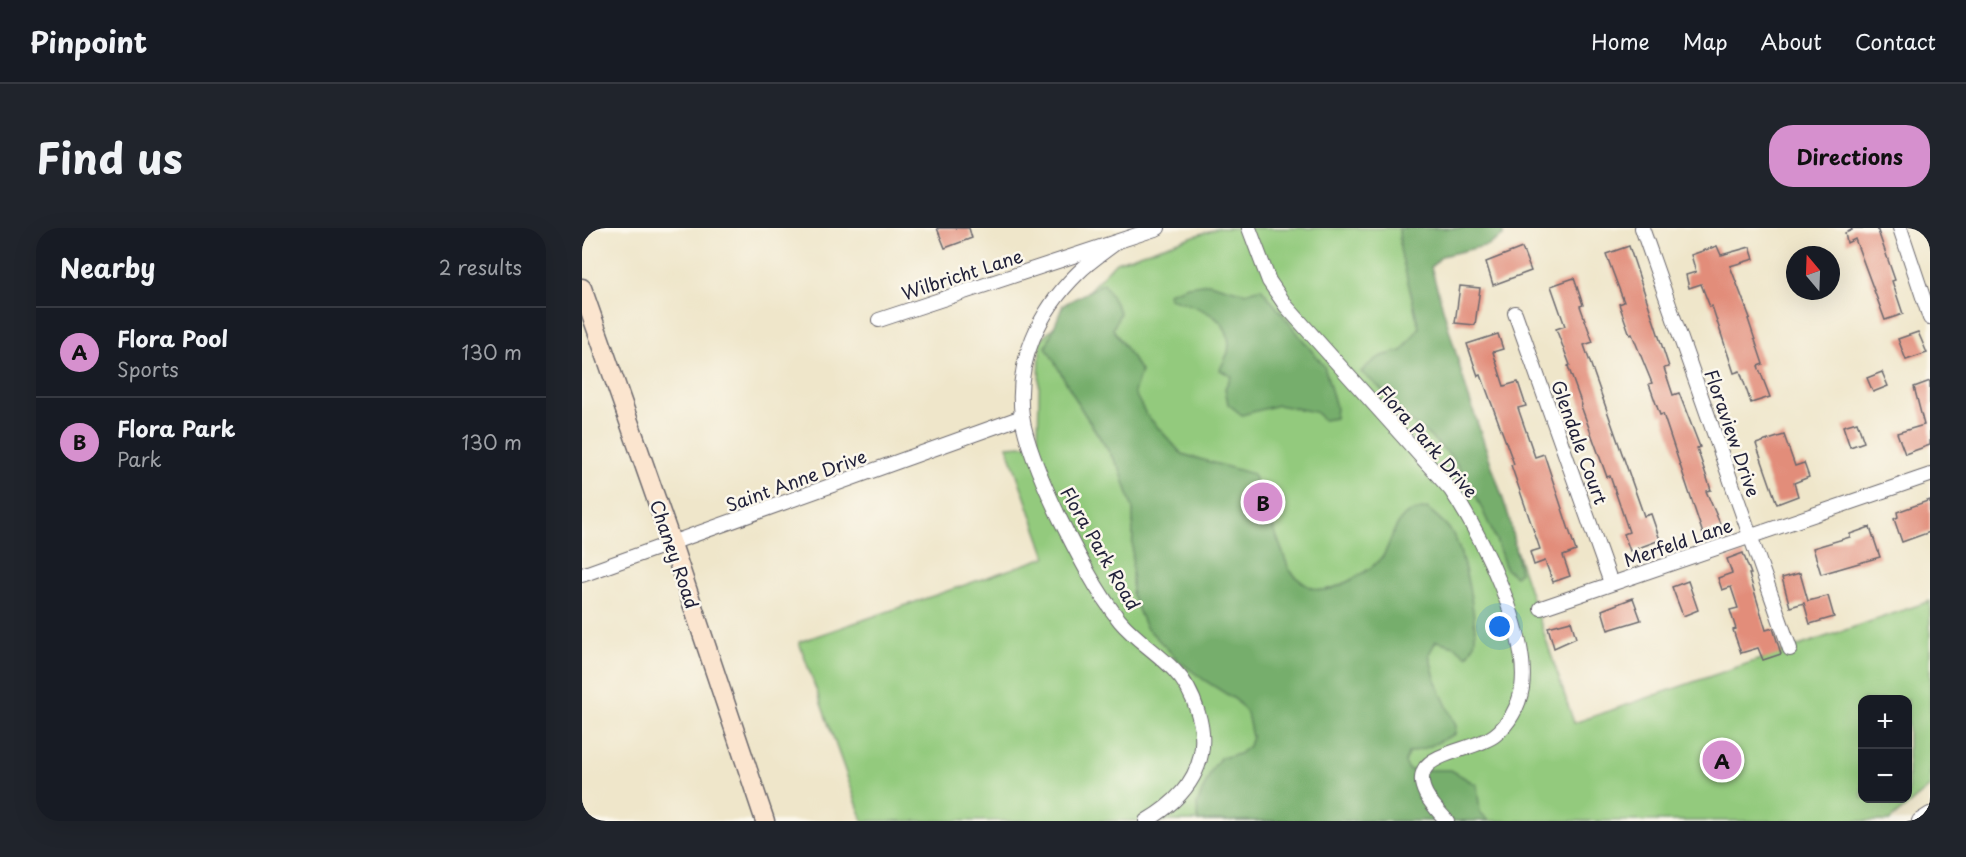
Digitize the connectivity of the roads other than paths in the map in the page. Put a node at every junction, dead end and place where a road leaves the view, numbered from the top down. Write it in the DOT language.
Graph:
graph roads {
  1 [pos="1158,228"];
  2 [pos="1249,228"];
  3 [pos="1642,228"];
  4 [pos="1900,228"];
  5 [pos="1117,242"];
  6 [pos="582,288"];
  7 [pos="1515,313"];
  8 [pos="1930,318"];
  9 [pos="879,320"];
  10 [pos="1022,417"];
  11 [pos="1930,476"];
  12 [pos="1751,536"];
  13 [pos="672,544"];
  14 [pos="582,575"];
  15 [pos="1611,584"];
  16 [pos="1540,608"];
  17 [pos="1790,649"];
  18 [pos="1930,814"];
  19 [pos="765,821"];
  20 [pos="1146,821"];
  21 [pos="1447,821"];
  22 [pos="1919,821"];
  1 -- 5 [label="street, Wilbricht Lane"];
  2 -- 21 [label="street, Flora Park Drive"];
  3 -- 12 [label="street, Floraview Drive"];
  4 -- 8 [label="street"];
  5 -- 9 [label="street, Wilbricht Lane"];
  5 -- 10 [label="street, Flora Park Road"];
  6 -- 13 [label="street, Chaney Road"];
  7 -- 15 [label="street, Glendale Court"];
  10 -- 13 [label="street, Saint Anne Drive"];
  10 -- 20 [label="street, Flora Park Road"];
  11 -- 12 [label="street, Merfeld Lane"];
  12 -- 15 [label="street, Merfeld Lane"];
  12 -- 17 [label="street, Floraview Drive"];
  13 -- 14 [label="street, Saint Anne Drive"];
  13 -- 19 [label="street, Chaney Road"];
  15 -- 16 [label="street, Merfeld Lane"];
  18 -- 22 [label="street"];
}
